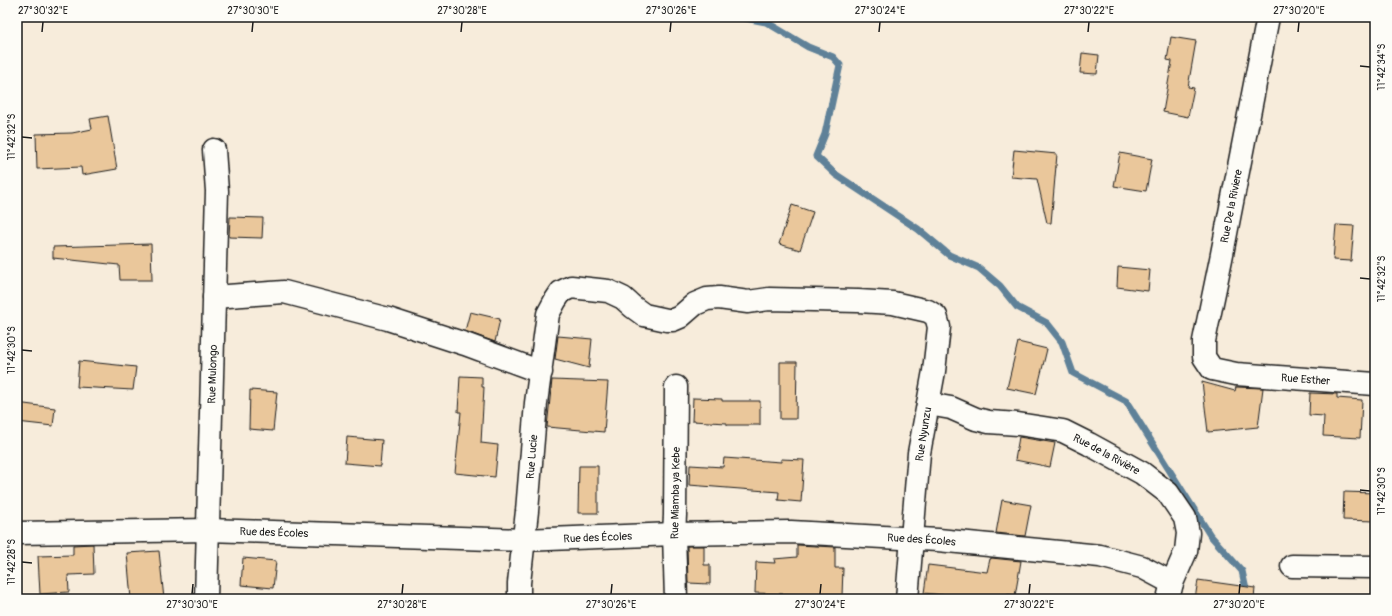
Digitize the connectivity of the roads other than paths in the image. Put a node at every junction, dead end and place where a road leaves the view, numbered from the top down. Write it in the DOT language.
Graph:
graph roads {
  1 [pos="1268,17"];
  2 [pos="214,150"];
  3 [pos="214,297"];
  4 [pos="548,314"];
  5 [pos="541,372"];
  6 [pos="1236,374"];
  7 [pos="1375,384"];
  8 [pos="676,387"];
  9 [pos="928,404"];
  10 [pos="208,530"];
  11 [pos="17,533"];
  12 [pos="674,534"];
  13 [pos="911,539"];
  14 [pos="524,540"];
  15 [pos="1292,566"];
  16 [pos="1375,567"];
  17 [pos="1170,591"];
  18 [pos="206,599"];
  19 [pos="518,599"];
  20 [pos="676,599"];
  21 [pos="907,599"];
  1 -- 6 [label="street, Rue De la Riviere"];
  2 -- 3 [label="street, Rue Mulongo"];
  3 -- 5 [label="street"];
  3 -- 10 [label="street, Rue Mulongo"];
  4 -- 5 [label="street, Rue Lucie"];
  4 -- 9 [label="street, Rue Nyunzu"];
  5 -- 14 [label="street, Rue Lucie"];
  6 -- 7 [label="street, Rue Esther"];
  8 -- 12 [label="street, Rue Miamba ya Kebe"];
  9 -- 13 [label="street, Rue Nyunzu"];
  9 -- 17 [label="street, Rue de la Rivière"];
  10 -- 11 [label="street, Rue des Écoles"];
  10 -- 14 [label="street, Rue des Écoles"];
  10 -- 18 [label="street, Rue Mulongo"];
  12 -- 13 [label="street, Rue des Écoles"];
  12 -- 14 [label="street, Rue des Écoles"];
  12 -- 20 [label="street, Rue Miamba ya Kebe"];
  13 -- 17 [label="street, Rue des Écoles"];
  13 -- 21 [label="street, Rue Nyunzu"];
  14 -- 19 [label="street, Rue Lucie"];
  15 -- 16 [label="street"];
}
